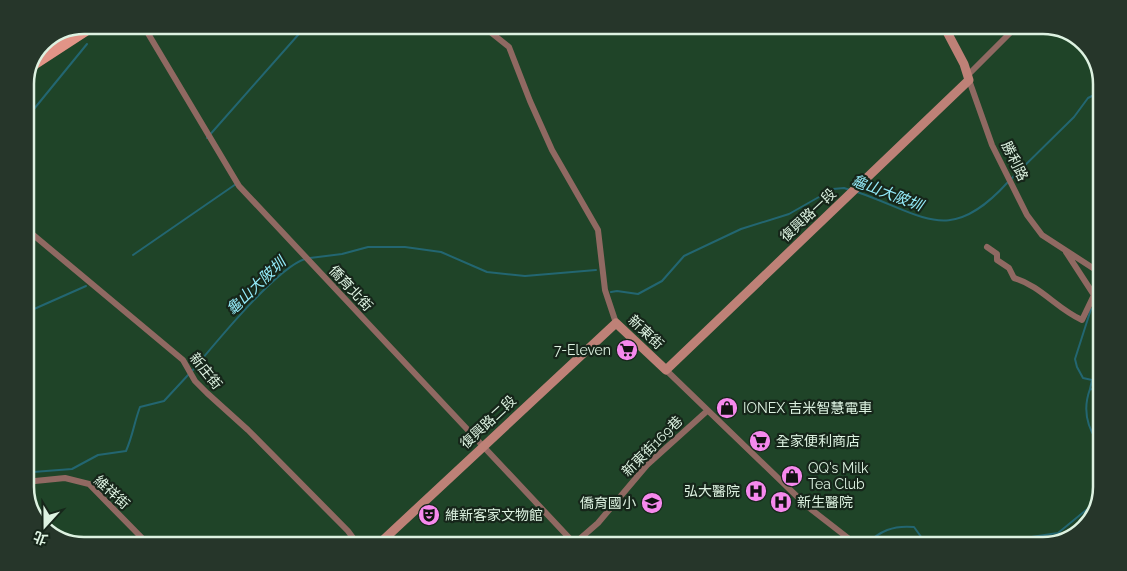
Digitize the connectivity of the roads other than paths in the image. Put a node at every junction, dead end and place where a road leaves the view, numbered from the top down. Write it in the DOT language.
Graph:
graph roads {
  1 [pos="81,34"];
  2 [pos="148,34"];
  3 [pos="493,34"];
  4 [pos="948,34"];
  5 [pos="1009,34"];
  6 [pos="39,61"];
  7 [pos="968,78"];
  8 [pos="34,236"];
  9 [pos="987,246"];
  10 [pos="1064,250"];
  11 [pos="1093,268"];
  12 [pos="1093,294"];
  13 [pos="1093,298"];
  14 [pos="616,323"];
  15 [pos="666,370"];
  16 [pos="707,411"];
  17 [pos="482,446"];
  18 [pos="34,481"];
  19 [pos="142,537"];
  20 [pos="352,537"];
  21 [pos="386,537"];
  22 [pos="569,537"];
  23 [pos="582,537"];
  24 [pos="847,537"];
  1 -- 6 [label="main road"];
  2 -- 17 [label="street, 僑育北街"];
  3 -- 14 [label="street, 新東街"];
  4 -- 7 [label="street, 勝利路"];
  5 -- 7 [label="street"];
  7 -- 10 [label="street, 勝利路"];
  7 -- 15 [label="street, 復興路一段"];
  8 -- 20 [label="street, 新庄街"];
  9 -- 13 [label="street"];
  10 -- 11 [label="street, 勝利路"];
  10 -- 12 [label="street"];
  14 -- 15 [label="street, 新東街"];
  14 -- 17 [label="street, 復興路二段"];
  15 -- 16 [label="street, 新東街"];
  16 -- 23 [label="street, 新東街169巷"];
  16 -- 24 [label="street, 新東街"];
  17 -- 21 [label="street, 復興路二段"];
  17 -- 22 [label="street, 僑育北街"];
  18 -- 19 [label="street, 維祥街"];
}
